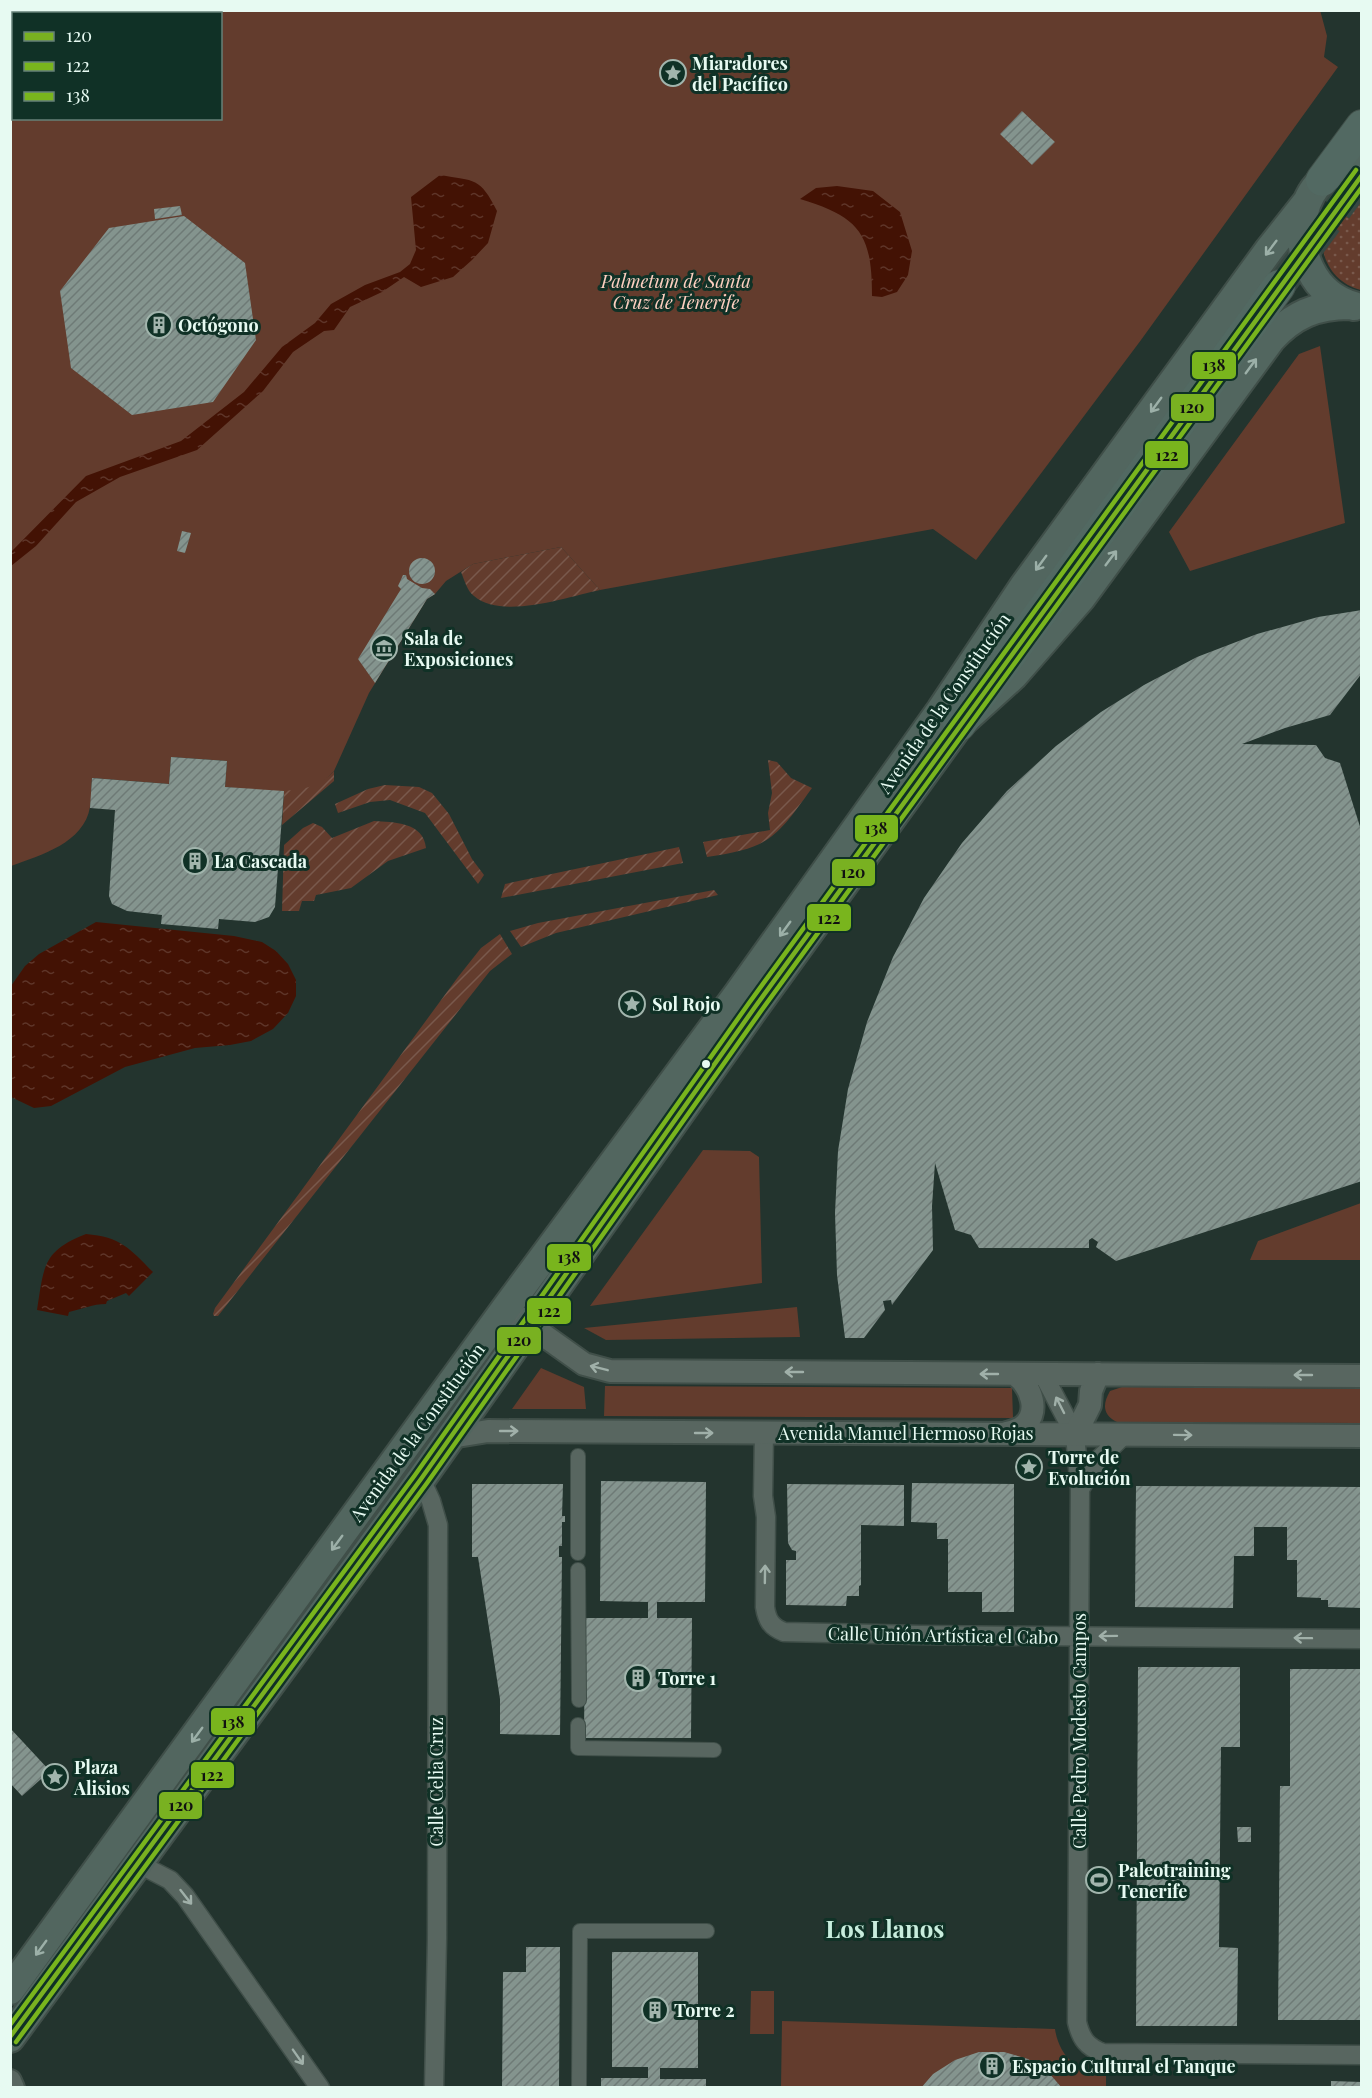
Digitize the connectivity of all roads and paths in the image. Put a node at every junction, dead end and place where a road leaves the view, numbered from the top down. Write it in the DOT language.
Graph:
graph roads {
  1 [pos="1362,126"];
  2 [pos="1362,164"];
  3 [pos="1314,191"];
  4 [pos="1279,286"];
  5 [pos="1355,307"];
  6 [pos="959,725"];
  7 [pos="506,1308"];
  8 [pos="530,1325"];
  9 [pos="1015,1374"];
  10 [pos="1043,1374"];
  11 [pos="1098,1374"];
  12 [pos="1362,1376"];
  13 [pos="764,1433"];
  14 [pos="1007,1433"];
  15 [pos="1125,1434"];
  16 [pos="1075,1436"];
  17 [pos="1362,1436"];
  18 [pos="451,1437"];
  19 [pos="578,1456"];
  20 [pos="421,1479"];
  21 [pos="1080,1489"];
  22 [pos="578,1553"];
  23 [pos="578,1570"];
  24 [pos="1079,1636"];
  25 [pos="1362,1639"];
  26 [pos="579,1700"];
  27 [pos="578,1725"];
  28 [pos="714,1750"];
  29 [pos="139,1864"];
  30 [pos="707,1931"];
  31 [pos="10,1990"];
  32 [pos="10,2038"];
  33 [pos="1362,2055"];
  34 [pos="10,2081"];
  35 [pos="13,2088"];
  36 [pos="320,2088"];
  37 [pos="434,2088"];
  38 [pos="579,2088"];
  1 -- 3 [label="highway"];
  2 -- 3 [label="main road"];
  3 -- 5 [label="main road"];
  3 -- 7 [label="main road, Avenida de la Constitución, one-way"];
  4 -- 6 [label="highway, Avenida de la Constitución"];
  6 -- 5 [label="main road, one-way"];
  6 -- 8 [label="main road, Avenida de la Constitución"];
  7 -- 8 [label="street"];
  7 -- 31 [label="main road, Avenida de la Constitución, one-way"];
  9 -- 8 [label="street, one-way"];
  8 -- 18 [label="main road, Avenida de la Constitución"];
  9 -- 10 [label="street"];
  9 -- 14 [label="street"];
  10 -- 11 [label="street"];
  16 -- 10 [label="street, Calle Pedro Modesto Campos, one-way"];
  12 -- 11 [label="street, one-way"];
  11 -- 16 [label="street"];
  13 -- 14 [label="street, Avenida Manuel Hermoso Rojas"];
  18 -- 13 [label="street, Avenida Manuel Hermoso Rojas, one-way"];
  24 -- 13 [label="street, Calle Unión Artística el Cabo, one-way"];
  14 -- 16 [label="street, Avenida Manuel Hermoso Rojas"];
  15 -- 16 [label="street, Avenida Manuel Hermoso Rojas"];
  15 -- 17 [label="street, Avenida Manuel Hermoso Rojas, one-way"];
  15 -- 21 [label="street"];
  16 -- 21 [label="street, Calle Pedro Modesto Campos"];
  18 -- 20 [label="main road, Avenida de la Constitución"];
  19 -- 22 [label="street"];
  20 -- 29 [label="main road, Avenida de la Constitución"];
  20 -- 37 [label="street, Calle Celia Cruz"];
  21 -- 24 [label="street, Calle Pedro Modesto Campos"];
  23 -- 26 [label="street"];
  25 -- 24 [label="street, Calle Unión Artística el Cabo, one-way"];
  24 -- 33 [label="street, Calle Pedro Modesto Campos"];
  27 -- 28 [label="street"];
  29 -- 32 [label="main road, Avenida de la Constitución"];
  29 -- 36 [label="street, one-way"];
  30 -- 38 [label="street"];
  34 -- 35 [label="street"];
}
